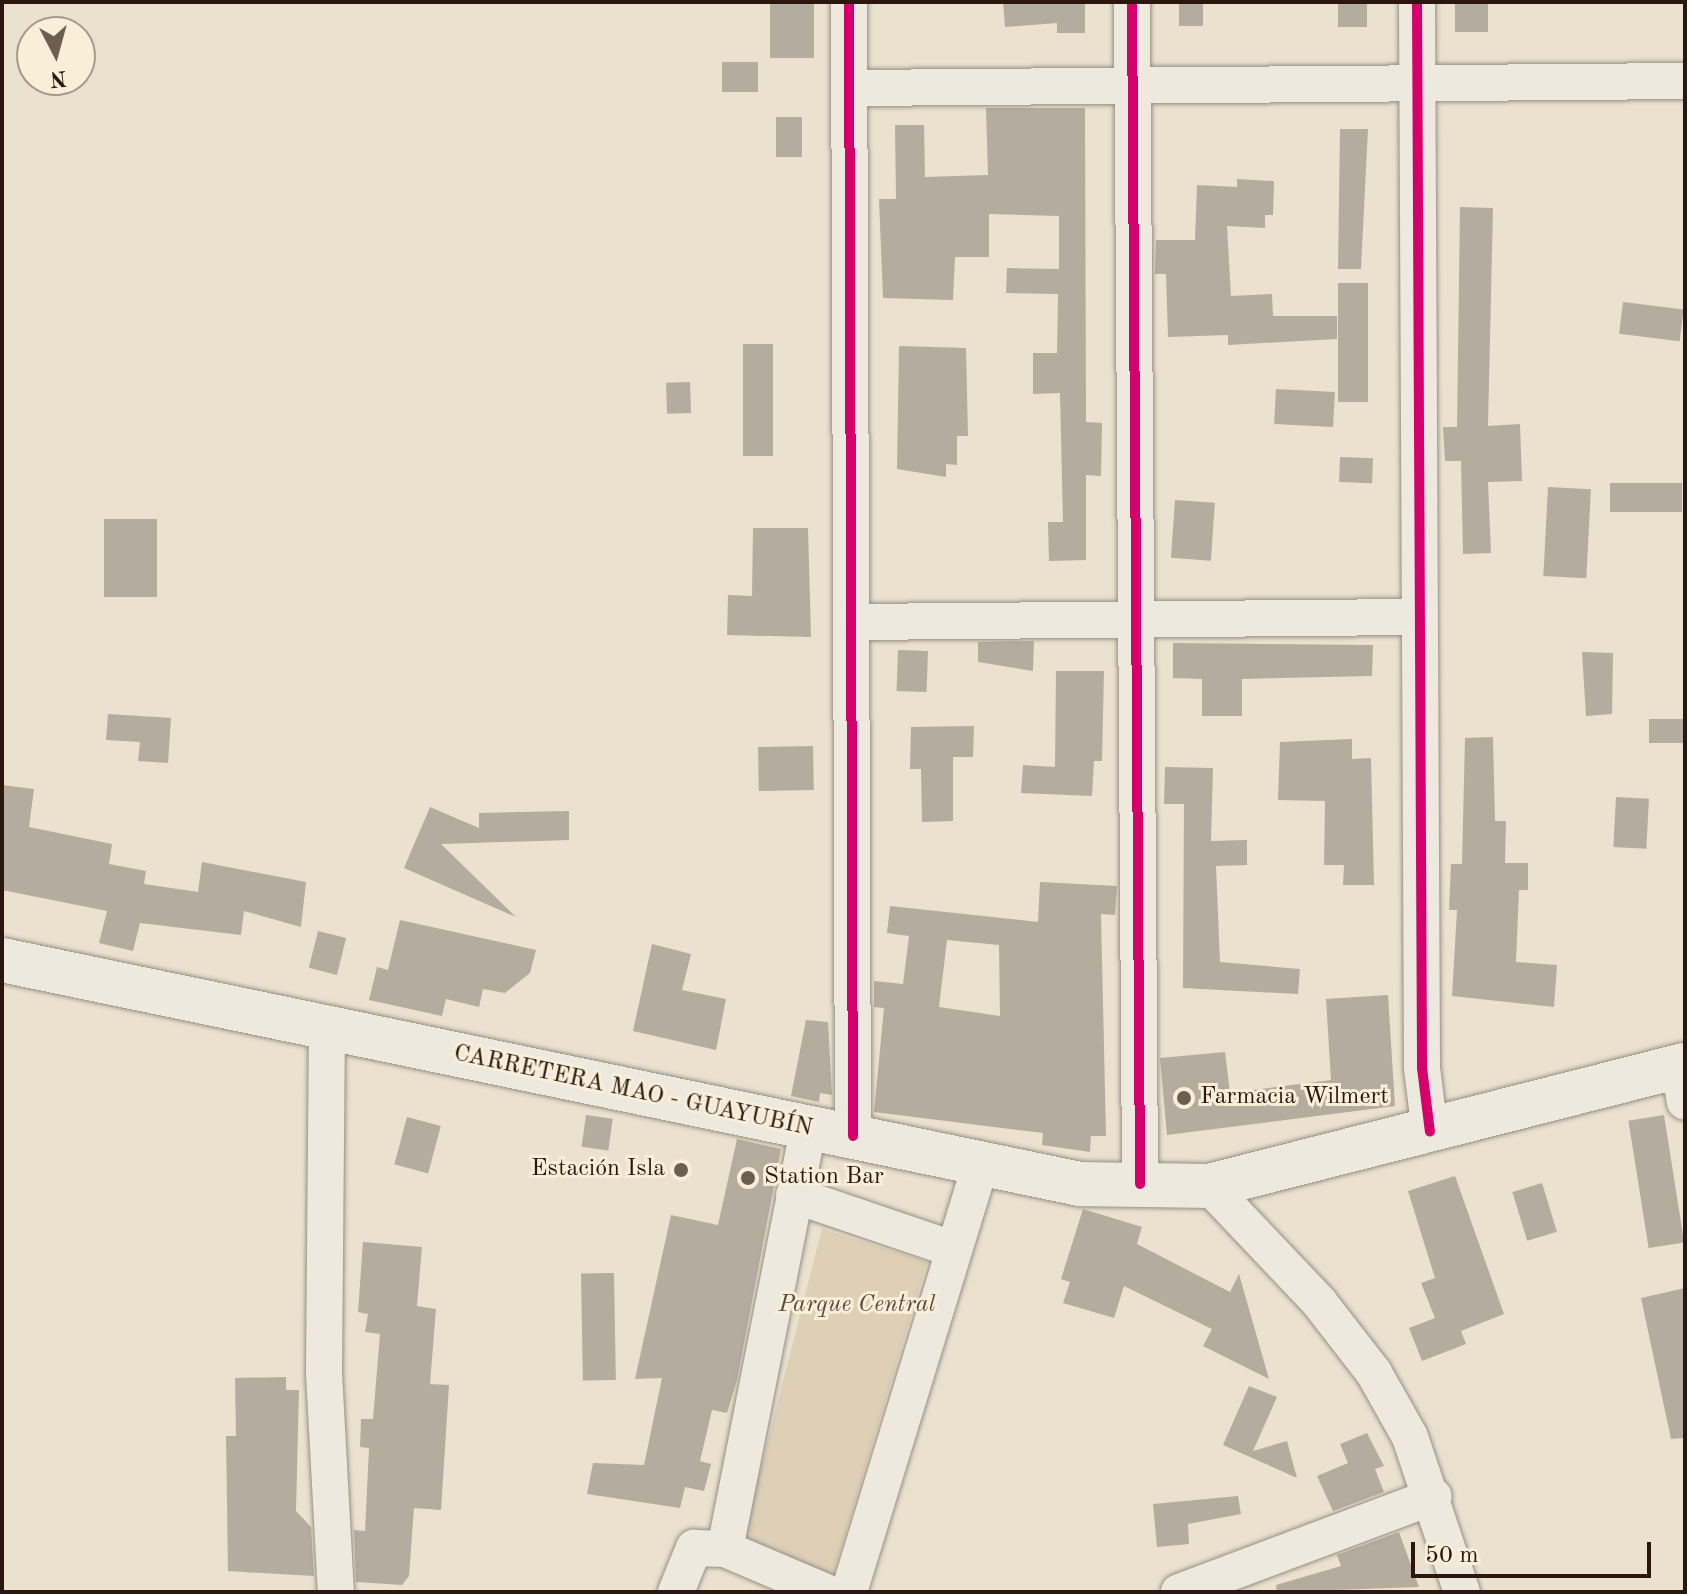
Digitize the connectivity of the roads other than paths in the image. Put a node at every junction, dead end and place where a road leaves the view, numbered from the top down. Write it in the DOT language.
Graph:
graph roads {
  1 [pos="849,2"];
  2 [pos="1132,2"];
  3 [pos="1417,2"];
  4 [pos="1685,81"];
  5 [pos="1418,82"];
  6 [pos="1132,85"];
  7 [pos="853,88"];
  8 [pos="1135,615"];
  9 [pos="1418,617"];
  10 [pos="852,622"];
  11 [pos="2,960"];
  12 [pos="327,1024"];
  13 [pos="1683,1077"];
  14 [pos="1430,1132"];
  15 [pos="807,1133"];
  16 [pos="853,1136"];
  17 [pos="980,1166"];
  18 [pos="1140,1184"];
  19 [pos="1209,1186"];
  20 [pos="794,1195"];
  21 [pos="950,1248"];
  22 [pos="1434,1496"];
  23 [pos="725,1549"];
  24 [pos="336,1592"];
  25 [pos="676,1592"];
  26 [pos="826,1592"];
  27 [pos="849,1592"];
  28 [pos="1179,1592"];
  29 [pos="1462,1592"];
  1 -- 7 [label="street"];
  2 -- 6 [label="street"];
  3 -- 5 [label="street"];
  4 -- 5 [label="street"];
  5 -- 6 [label="street"];
  5 -- 9 [label="street"];
  6 -- 7 [label="street"];
  6 -- 8 [label="street"];
  7 -- 10 [label="street"];
  8 -- 9 [label="street"];
  8 -- 10 [label="street"];
  8 -- 18 [label="street"];
  9 -- 14 [label="street"];
  10 -- 16 [label="street"];
  11 -- 12 [label="main road, CARRETERA MAO - GUAYUBÍN"];
  12 -- 15 [label="main road, CARRETERA MAO - GUAYUBÍN"];
  12 -- 24 [label="street"];
  13 -- 14 [label="main road, CARRETERA MAO - GUAYUBÍN"];
  14 -- 19 [label="main road, CARRETERA MAO - GUAYUBÍN"];
  15 -- 16 [label="main road, CARRETERA MAO - GUAYUBÍN"];
  15 -- 20 [label="street"];
  16 -- 17 [label="main road, CARRETERA MAO - GUAYUBÍN"];
  17 -- 18 [label="main road, CARRETERA MAO - GUAYUBÍN"];
  17 -- 21 [label="street"];
  18 -- 19 [label="main road, CARRETERA MAO - GUAYUBÍN"];
  19 -- 22 [label="street"];
  20 -- 21 [label="street"];
  20 -- 23 [label="street"];
  21 -- 27 [label="street"];
  22 -- 28 [label="street"];
  22 -- 29 [label="street"];
  23 -- 25 [label="street"];
  23 -- 26 [label="street"];
}
